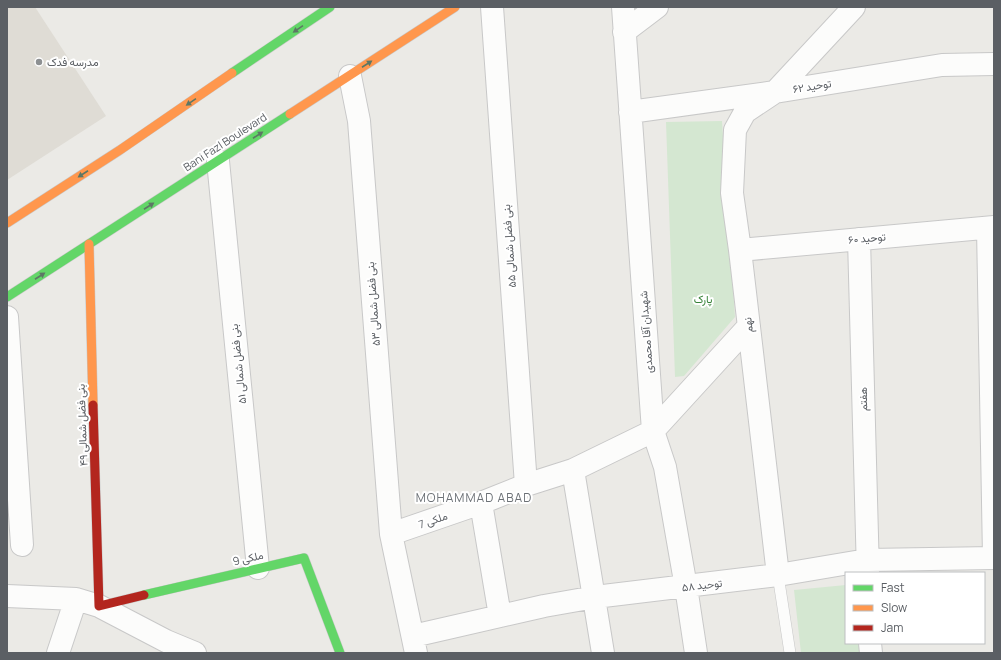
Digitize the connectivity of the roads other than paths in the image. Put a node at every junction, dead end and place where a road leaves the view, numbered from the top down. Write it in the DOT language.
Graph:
graph roads {
  1 [pos="330,7"];
  2 [pos="456,7"];
  3 [pos="492,7"];
  4 [pos="623,7"];
  5 [pos="657,7"];
  6 [pos="854,7"];
  7 [pos="624,32"];
  8 [pos="994,64"];
  9 [pos="350,76"];
  10 [pos="775,92"];
  11 [pos="630,112"];
  12 [pos="218,161"];
  13 [pos="7,223"];
  14 [pos="991,227"];
  15 [pos="859,239"];
  16 [pos="90,244"];
  17 [pos="740,250"];
  18 [pos="7,297"];
  19 [pos="7,317"];
  20 [pos="749,326"];
  21 [pos="652,431"];
  22 [pos="573,470"];
  23 [pos="526,485"];
  24 [pos="481,503"];
  25 [pos="391,534"];
  26 [pos="22,545"];
  27 [pos="994,557"];
  28 [pos="868,567"];
  29 [pos="258,568"];
  30 [pos="778,575"];
  31 [pos="686,587"];
  32 [pos="7,596"];
  33 [pos="594,598"];
  34 [pos="76,599"];
  35 [pos="99,606"];
  36 [pos="500,616"];
  37 [pos="415,645"];
  38 [pos="164,647"];
  39 [pos="58,653"];
  40 [pos="195,653"];
  41 [pos="340,653"];
  42 [pos="603,653"];
  43 [pos="696,653"];
  44 [pos="790,653"];
  1 -- 13 [label="main road, one-way"];
  9 -- 2 [label="main road, Bani Fazl Boulevard, one-way"];
  3 -- 23 [label="street, بنی فضل شمالی ۵۵"];
  4 -- 7 [label="street, شهیدان آقا محمدی"];
  5 -- 7 [label="street"];
  6 -- 10 [label="street"];
  7 -- 11 [label="street, شهیدان آقا محمدی"];
  8 -- 10 [label="street, توحید ۶۲"];
  12 -- 9 [label="main road, Bani Fazl Boulevard, one-way"];
  9 -- 25 [label="street, بنی فضل شمالی ۵۳"];
  10 -- 11 [label="street, توحید ۶۲"];
  10 -- 17 [label="street, نهم"];
  11 -- 21 [label="street, شهیدان آقا محمدی"];
  16 -- 12 [label="main road, Bani Fazl Boulevard, one-way"];
  12 -- 29 [label="street, بنی فضل شمالی ۵۱"];
  14 -- 15 [label="street, توحید ۶۰"];
  14 -- 27 [label="street"];
  15 -- 17 [label="street, توحید ۶۰"];
  15 -- 28 [label="street, هفتم"];
  18 -- 16 [label="main road, Bani Fazl Boulevard, one-way"];
  16 -- 35 [label="main road, بنی فضل شمالی ۴۹"];
  17 -- 20 [label="street, نهم"];
  19 -- 26 [label="street"];
  20 -- 21 [label="street"];
  20 -- 30 [label="street, نهم"];
  21 -- 22 [label="street, ملکی 7"];
  21 -- 31 [label="street, شهیدان آقا محمدی"];
  22 -- 23 [label="street, ملکی 7"];
  22 -- 33 [label="street"];
  23 -- 24 [label="street, ملکی 7"];
  24 -- 25 [label="street, ملکی 7"];
  24 -- 36 [label="street"];
  25 -- 37 [label="street"];
  27 -- 28 [label="street, توحید ۵۸"];
  28 -- 30 [label="street, توحید ۵۸"];
  29 -- 35 [label="main road, ملکی 9"];
  29 -- 41 [label="main road, ملکی 9"];
  30 -- 31 [label="street, توحید ۵۸"];
  30 -- 44 [label="lane"];
  31 -- 33 [label="street, توحید ۵۸"];
  31 -- 43 [label="street, شهیدان آقا محمدی"];
  32 -- 34 [label="street"];
  33 -- 36 [label="street, توحید ۵۸"];
  33 -- 42 [label="street"];
  34 -- 35 [label="street"];
  34 -- 39 [label="street"];
  35 -- 38 [label="street"];
  36 -- 37 [label="street, توحید ۵۸"];
  38 -- 40 [label="street"];
}
